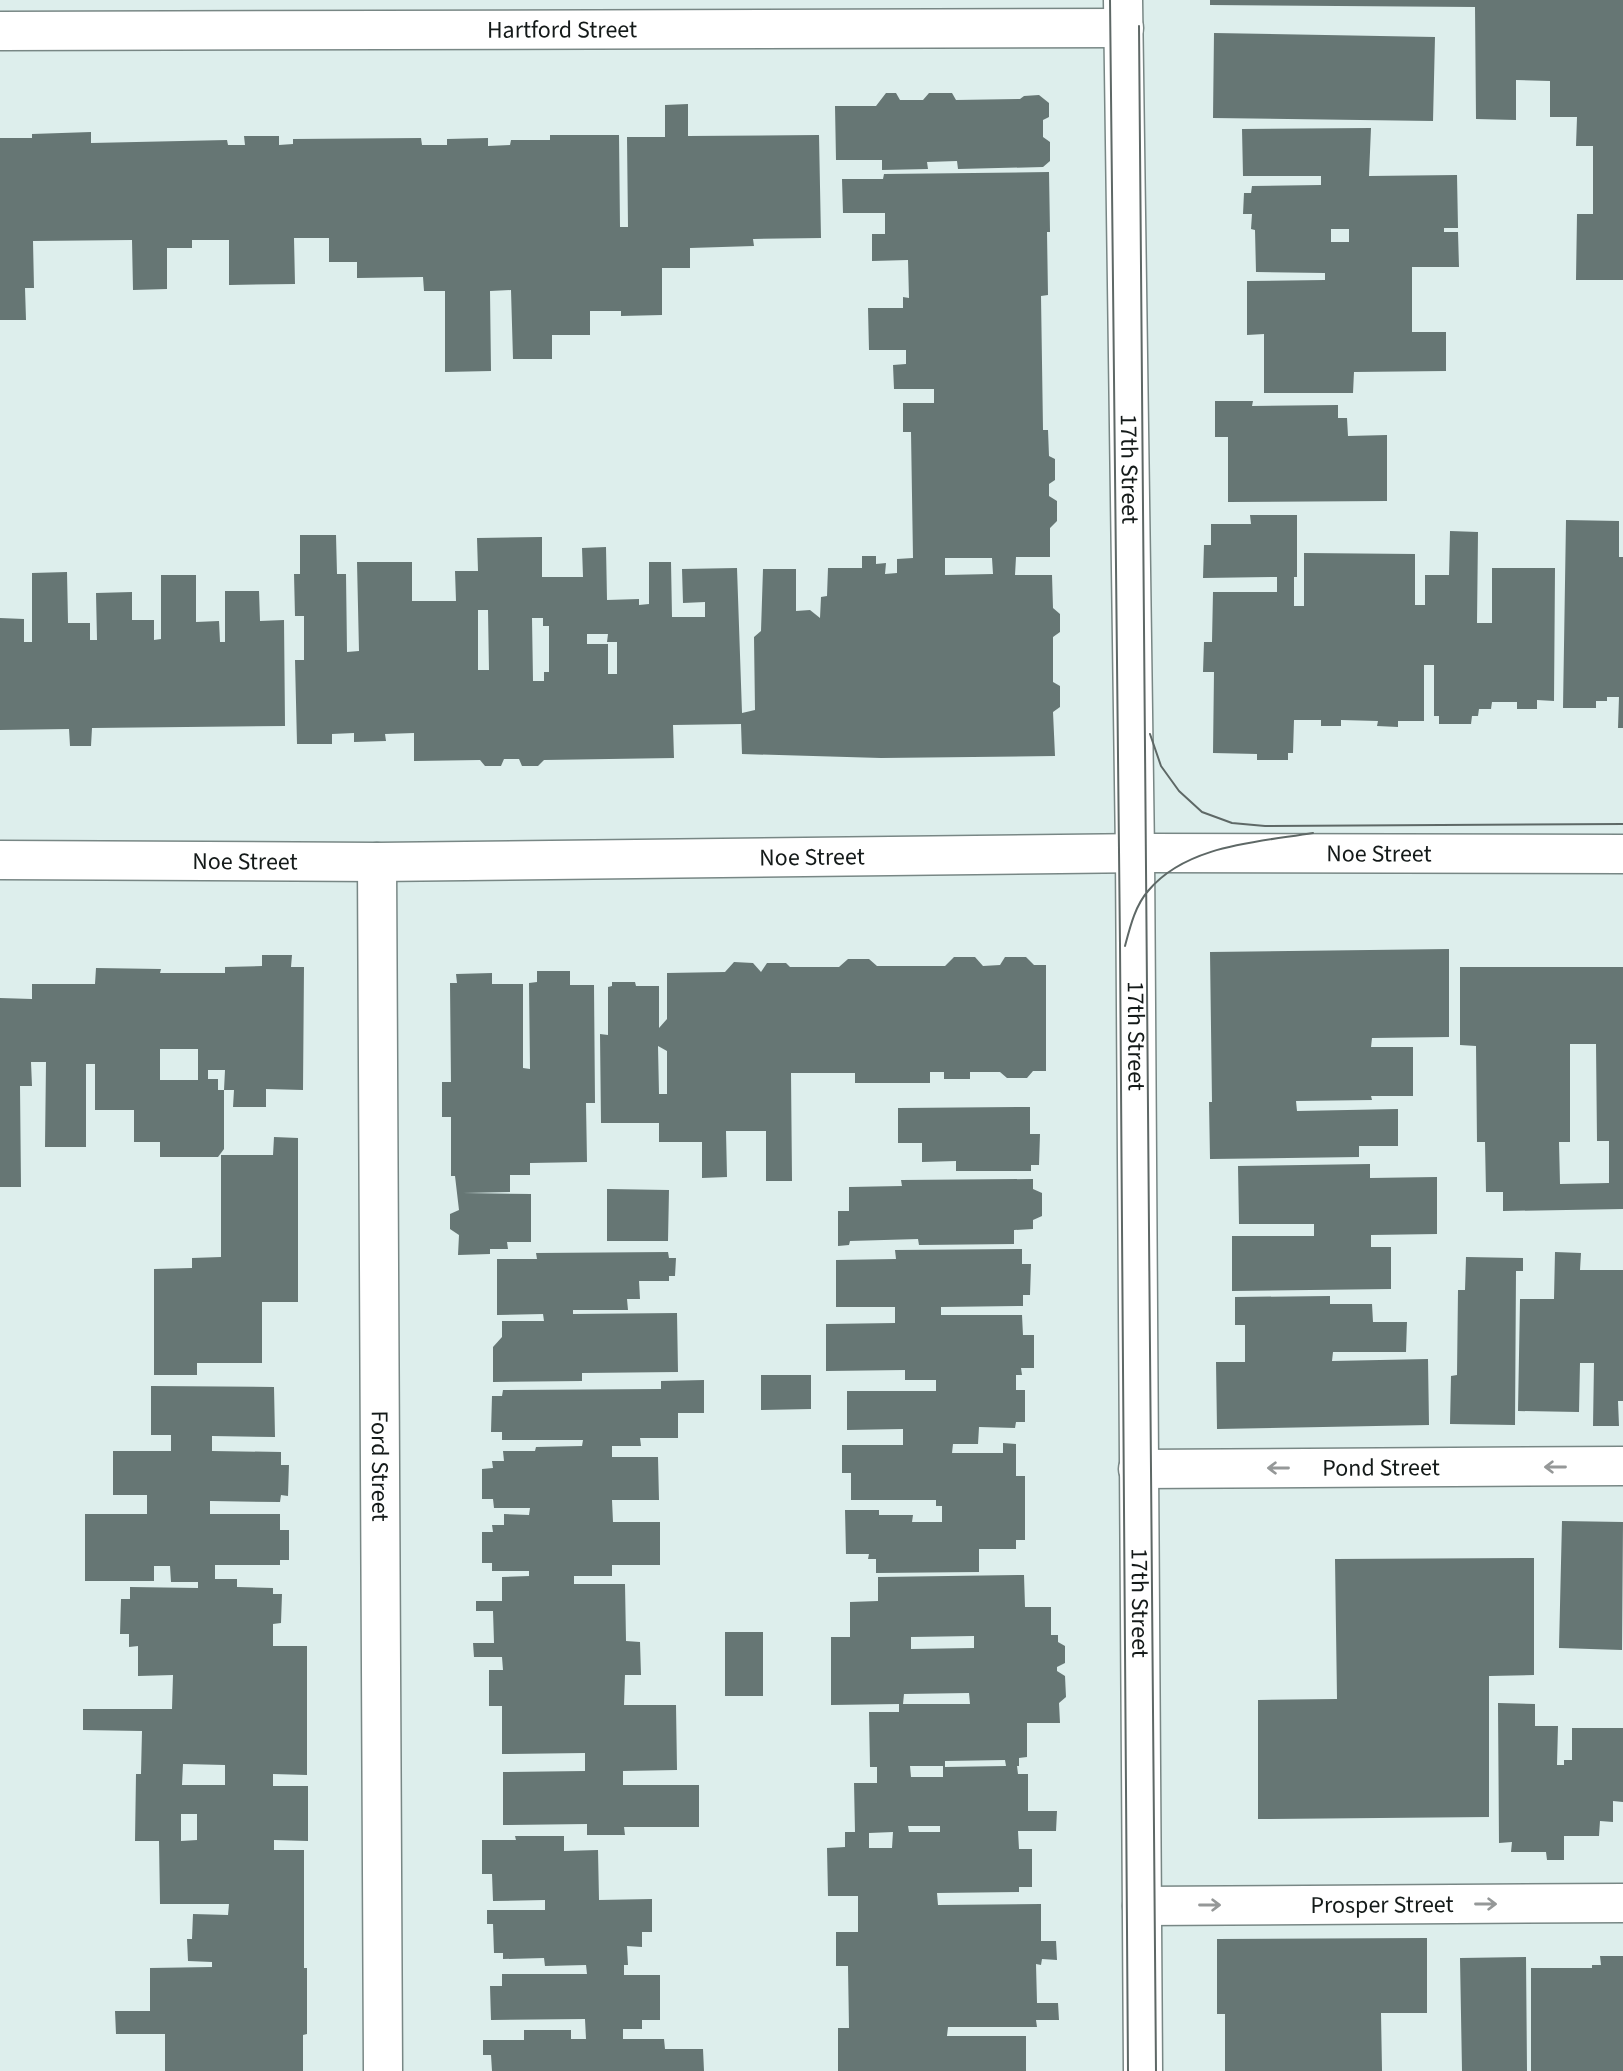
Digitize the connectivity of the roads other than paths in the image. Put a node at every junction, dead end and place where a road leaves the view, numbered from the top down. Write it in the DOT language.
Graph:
graph roads {
  1 [pos="1124,14"];
  2 [pos="0,31"];
  3 [pos="1135,854"];
  4 [pos="1623,854"];
  5 [pos="0,860"];
  6 [pos="377,862"];
  7 [pos="1623,1466"];
  8 [pos="1138,1469"];
  9 [pos="1623,1903"];
  10 [pos="1142,1906"];
  11 [pos="383,2071"];
  12 [pos="1143,2071"];
  1 -- 2 [label="street, Hartford Street"];
  1 -- 3 [label="street, 17th Street"];
  3 -- 4 [label="street, Noe Street"];
  3 -- 6 [label="street, Noe Street"];
  3 -- 8 [label="street, 17th Street"];
  5 -- 6 [label="street, Noe Street"];
  6 -- 11 [label="street, Ford Street"];
  7 -- 8 [label="street, Pond Street, one-way"];
  8 -- 10 [label="street, 17th Street"];
  10 -- 9 [label="street, Prosper Street, one-way"];
  10 -- 12 [label="street, 17th Street"];
}
